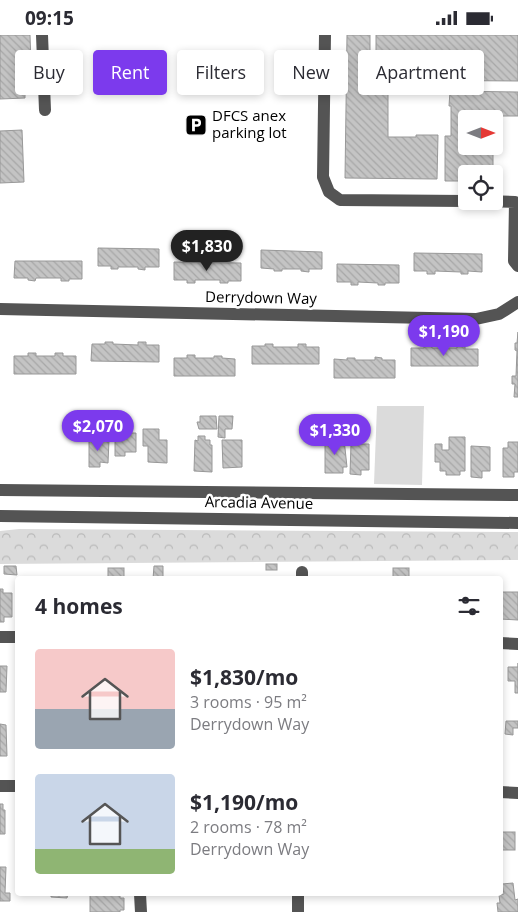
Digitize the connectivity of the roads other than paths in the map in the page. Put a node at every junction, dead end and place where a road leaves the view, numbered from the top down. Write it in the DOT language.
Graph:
graph roads {
  1 [pos="42,35"];
  2 [pos="325,35"];
  3 [pos="45,110"];
  4 [pos="458,201"];
  5 [pos="503,201"];
  6 [pos="518,266"];
  7 [pos="518,302"];
  8 [pos="0,309"];
  9 [pos="0,490"];
  10 [pos="518,495"];
  11 [pos="0,516"];
  12 [pos="518,523"];
  13 [pos="0,637"];
  14 [pos="15,637"];
  15 [pos="503,643"];
  16 [pos="518,644"];
  17 [pos="0,786"];
  18 [pos="15,786"];
  19 [pos="503,793"];
  20 [pos="518,793"];
  21 [pos="140,896"];
  22 [pos="298,896"];
  23 [pos="140,912"];
  24 [pos="298,912"];
  1 -- 3 [label="street"];
  2 -- 4 [label="street"];
  5 -- 6 [label="street"];
  7 -- 8 [label="street, Derrydown Way"];
  9 -- 10 [label="street, Arcadia Avenue"];
  11 -- 12 [label="street, Arcadia Avenue"];
  13 -- 14 [label="street"];
  15 -- 16 [label="street"];
  17 -- 18 [label="street"];
  19 -- 20 [label="street"];
  21 -- 23 [label="street"];
  22 -- 24 [label="street"];
}
